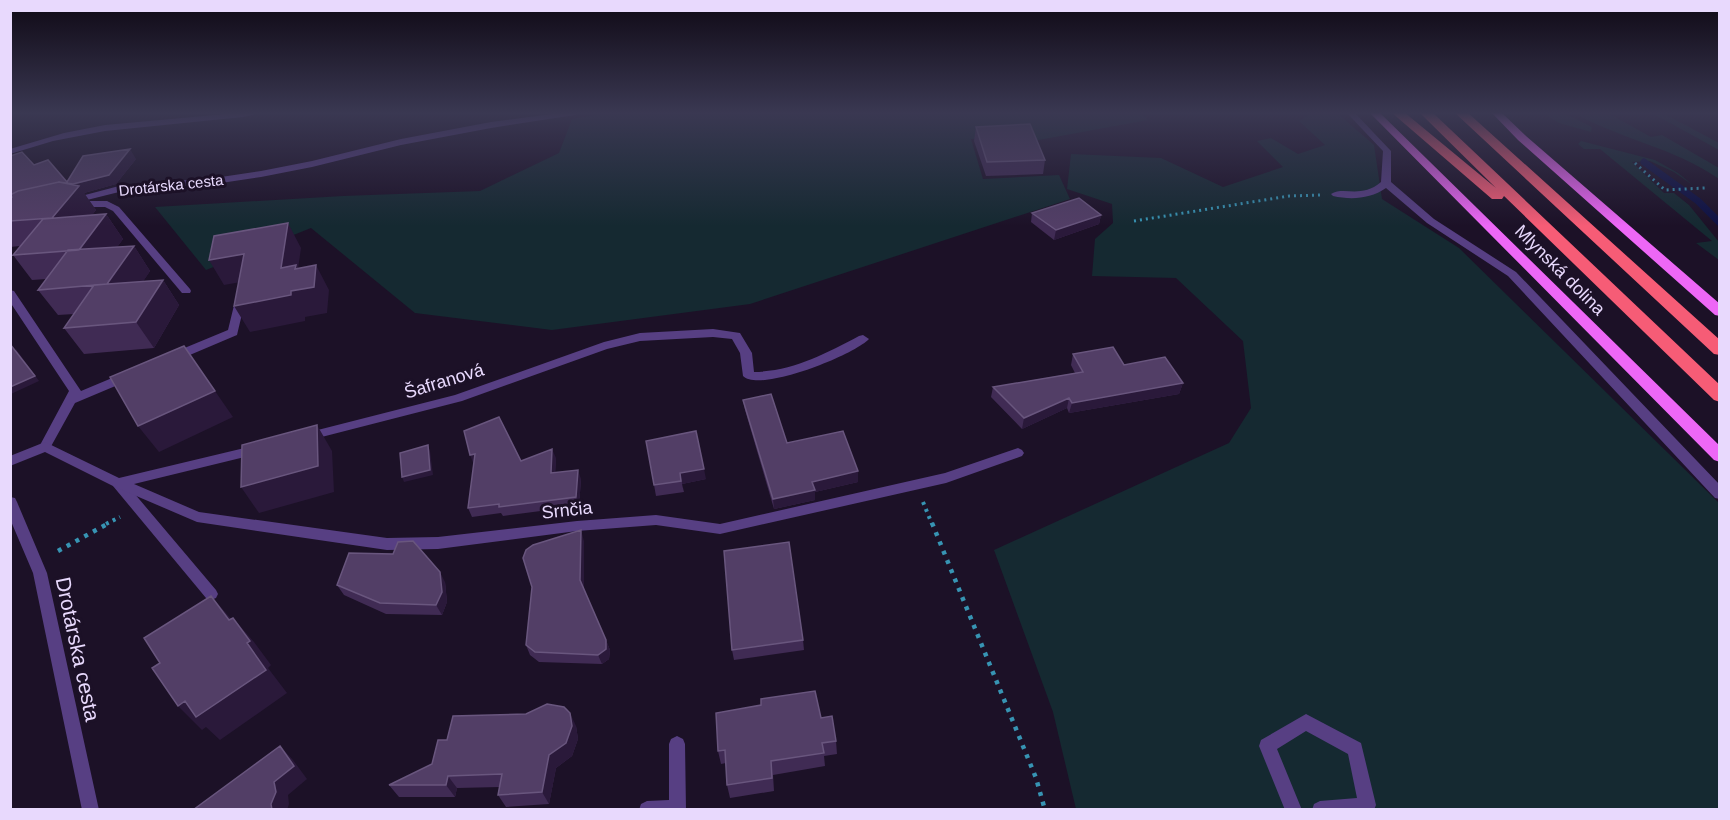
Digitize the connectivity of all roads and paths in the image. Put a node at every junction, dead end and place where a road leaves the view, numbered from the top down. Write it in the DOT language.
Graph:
graph roads {
  1 [pos="368,150"];
  2 [pos="1387,150"];
  3 [pos="1413,150"];
  4 [pos="1443,150"];
  5 [pos="1465,150"];
  6 [pos="1503,150"];
  7 [pos="1536,150"];
  8 [pos="1635,164"];
  9 [pos="1386,183"];
  10 [pos="1705,188"];
  11 [pos="1336,194"];
  12 [pos="1134,221"];
  13 [pos="242,290"];
  14 [pos="186,291"];
  15 [pos="10,293"];
  16 [pos="1624,304"];
  17 [pos="1719,312"];
  18 [pos="863,339"];
  19 [pos="1719,350"];
  20 [pos="158,364"];
  21 [pos="136,373"];
  22 [pos="1719,396"];
  23 [pos="71,400"];
  24 [pos="292,441"];
  25 [pos="45,447"];
  26 [pos="270,447"];
  27 [pos="1018,453"];
  28 [pos="1719,456"];
  29 [pos="10,461"];
  30 [pos="118,483"];
  31 [pos="916,485"];
  32 [pos="1719,494"];
  33 [pos="10,502"];
  34 [pos="138,507"];
  35 [pos="58,551"];
  36 [pos="211,594"];
  37 [pos="677,744"];
  38 [pos="91,810"];
  39 [pos="647,810"];
  40 [pos="1045,810"];
  41 [pos="1294,810"];
  42 [pos="1320,810"];
  1 -- 14 [label="street, Drotárska cesta"];
  2 -- 9 [label="street"];
  3 -- 28 [label="main road, Mlynská dolina"];
  4 -- 16 [label="highway"];
  5 -- 16 [label="highway"];
  6 -- 19 [label="highway"];
  7 -- 17 [label="main road"];
  8 -- 10 [label="path"];
  9 -- 11 [label="street"];
  9 -- 32 [label="street"];
  11 -- 12 [label="path"];
  13 -- 20 [label="street"];
  15 -- 23 [label="street"];
  16 -- 22 [label="highway"];
  18 -- 24 [label="street, Šafranová"];
  21 -- 23 [label="street"];
  23 -- 25 [label="street"];
  25 -- 29 [label="street"];
  25 -- 30 [label="street"];
  26 -- 30 [label="street"];
  27 -- 31 [label="street, Srnčia"];
  30 -- 31 [label="street, Srnčia"];
  30 -- 34 [label="street"];
  31 -- 40 [label="path"];
  33 -- 38 [label="street, Drotárska cesta"];
  34 -- 35 [label="path"];
  34 -- 36 [label="street"];
  37 -- 39 [label="street"];
  41 -- 42 [label="street"];
}
